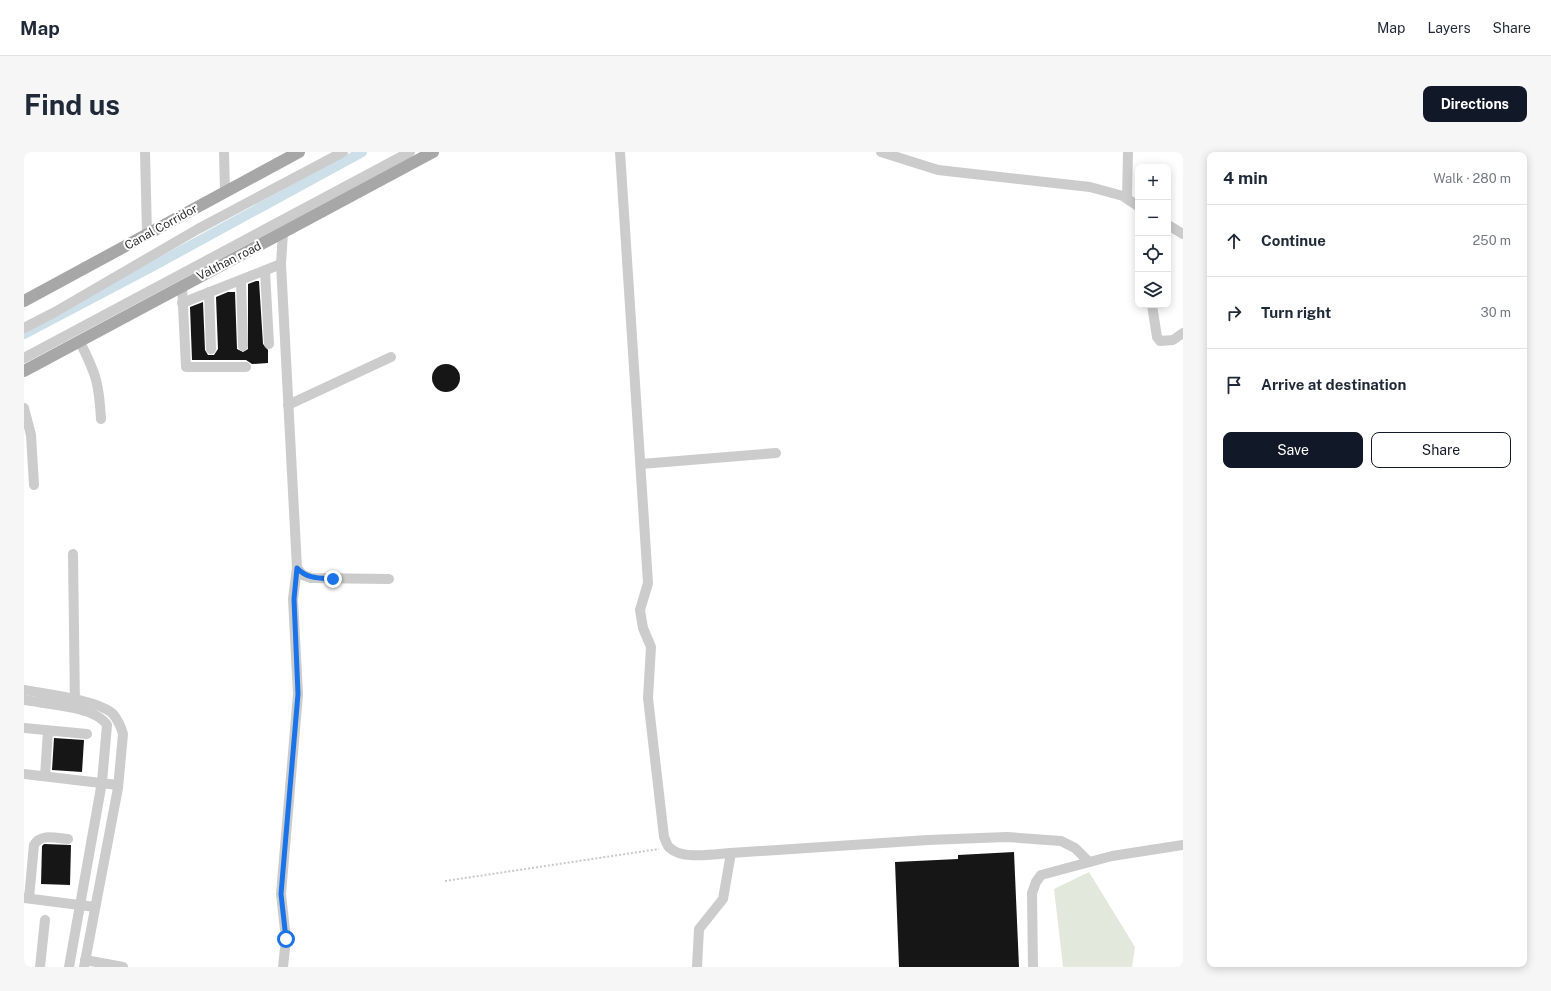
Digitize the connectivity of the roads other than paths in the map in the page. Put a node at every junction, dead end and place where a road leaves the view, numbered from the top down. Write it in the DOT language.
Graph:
graph roads {
  1 [pos="145,152"];
  2 [pos="224,152"];
  3 [pos="299,152"];
  4 [pos="343,152"];
  5 [pos="410,152"];
  6 [pos="433,152"];
  7 [pos="620,152"];
  8 [pos="881,152"];
  9 [pos="1128,152"];
  10 [pos="226,192"];
  11 [pos="1127,198"];
  12 [pos="1135,204"];
  13 [pos="1171,227"];
  14 [pos="147,234"];
  15 [pos="283,234"];
  16 [pos="1183,234"];
  17 [pos="281,264"];
  18 [pos="265,271"];
  19 [pos="241,280"];
  20 [pos="182,286"];
  21 [pos="209,292"];
  22 [pos="24,301"];
  23 [pos="182,303"];
  24 [pos="1152,308"];
  25 [pos="24,328"];
  26 [pos="1183,333"];
  27 [pos="80,342"];
  28 [pos="269,344"];
  29 [pos="243,346"];
  30 [pos="211,349"];
  31 [pos="391,357"];
  32 [pos="24,358"];
  33 [pos="246,367"];
  34 [pos="24,371"];
  35 [pos="288,404"];
  36 [pos="24,408"];
  37 [pos="101,419"];
  38 [pos="776,453"];
  39 [pos="641,464"];
  40 [pos="34,485"];
  41 [pos="73,554"];
  42 [pos="297,568"];
  43 [pos="389,579"];
  44 [pos="24,690"];
  45 [pos="24,700"];
  46 [pos="75,705"];
  47 [pos="24,728"];
  48 [pos="48,731"];
  49 [pos="88,734"];
  50 [pos="24,774"];
  51 [pos="45,776"];
  52 [pos="102,782"];
  53 [pos="118,785"];
  54 [pos="68,839"];
  55 [pos="1183,845"];
  56 [pos="731,853"];
  57 [pos="1090,862"];
  58 [pos="28,867"];
  59 [pos="26,898"];
  60 [pos="80,905"];
  61 [pos="95,907"];
  62 [pos="45,920"];
  63 [pos="85,964"];
  64 [pos="40,967"];
  65 [pos="69,967"];
  66 [pos="123,967"];
  67 [pos="283,967"];
  68 [pos="697,967"];
  69 [pos="1033,967"];
  1 -- 14 [label="street"];
  2 -- 10 [label="street"];
  3 -- 10 [label="main road, Canal Corridor"];
  4 -- 25 [label="street"];
  5 -- 32 [label="street"];
  6 -- 15 [label="main road, Valthan road"];
  7 -- 39 [label="street"];
  8 -- 11 [label="street"];
  9 -- 11 [label="street"];
  10 -- 14 [label="main road, Canal Corridor"];
  11 -- 12 [label="street"];
  13 -- 16 [label="street"];
  14 -- 22 [label="main road, Canal Corridor"];
  15 -- 17 [label="street"];
  15 -- 20 [label="main road, Valthan road"];
  17 -- 18 [label="street"];
  17 -- 35 [label="street"];
  18 -- 19 [label="street"];
  18 -- 28 [label="street"];
  19 -- 21 [label="street"];
  19 -- 29 [label="street"];
  20 -- 23 [label="street"];
  20 -- 27 [label="main road, Valthan road"];
  21 -- 23 [label="street"];
  21 -- 30 [label="street"];
  23 -- 33 [label="street"];
  24 -- 26 [label="street"];
  27 -- 34 [label="main road, Valthan road"];
  27 -- 37 [label="street"];
  31 -- 35 [label="street"];
  35 -- 42 [label="street"];
  36 -- 40 [label="street"];
  38 -- 39 [label="street"];
  39 -- 56 [label="street"];
  41 -- 46 [label="street"];
  42 -- 43 [label="street"];
  42 -- 67 [label="street"];
  44 -- 46 [label="street"];
  45 -- 46 [label="street"];
  46 -- 52 [label="street"];
  46 -- 53 [label="street"];
  47 -- 48 [label="street"];
  48 -- 49 [label="street"];
  48 -- 51 [label="street"];
  50 -- 51 [label="street"];
  51 -- 52 [label="street"];
  52 -- 53 [label="street"];
  52 -- 60 [label="street"];
  53 -- 61 [label="street"];
  54 -- 58 [label="street"];
  55 -- 57 [label="street"];
  56 -- 57 [label="street"];
  56 -- 68 [label="street"];
  57 -- 69 [label="street"];
  58 -- 59 [label="street"];
  59 -- 60 [label="street"];
  60 -- 61 [label="street"];
  60 -- 65 [label="street"];
  61 -- 63 [label="street"];
  62 -- 64 [label="street"];
  63 -- 66 [label="street"];
}
